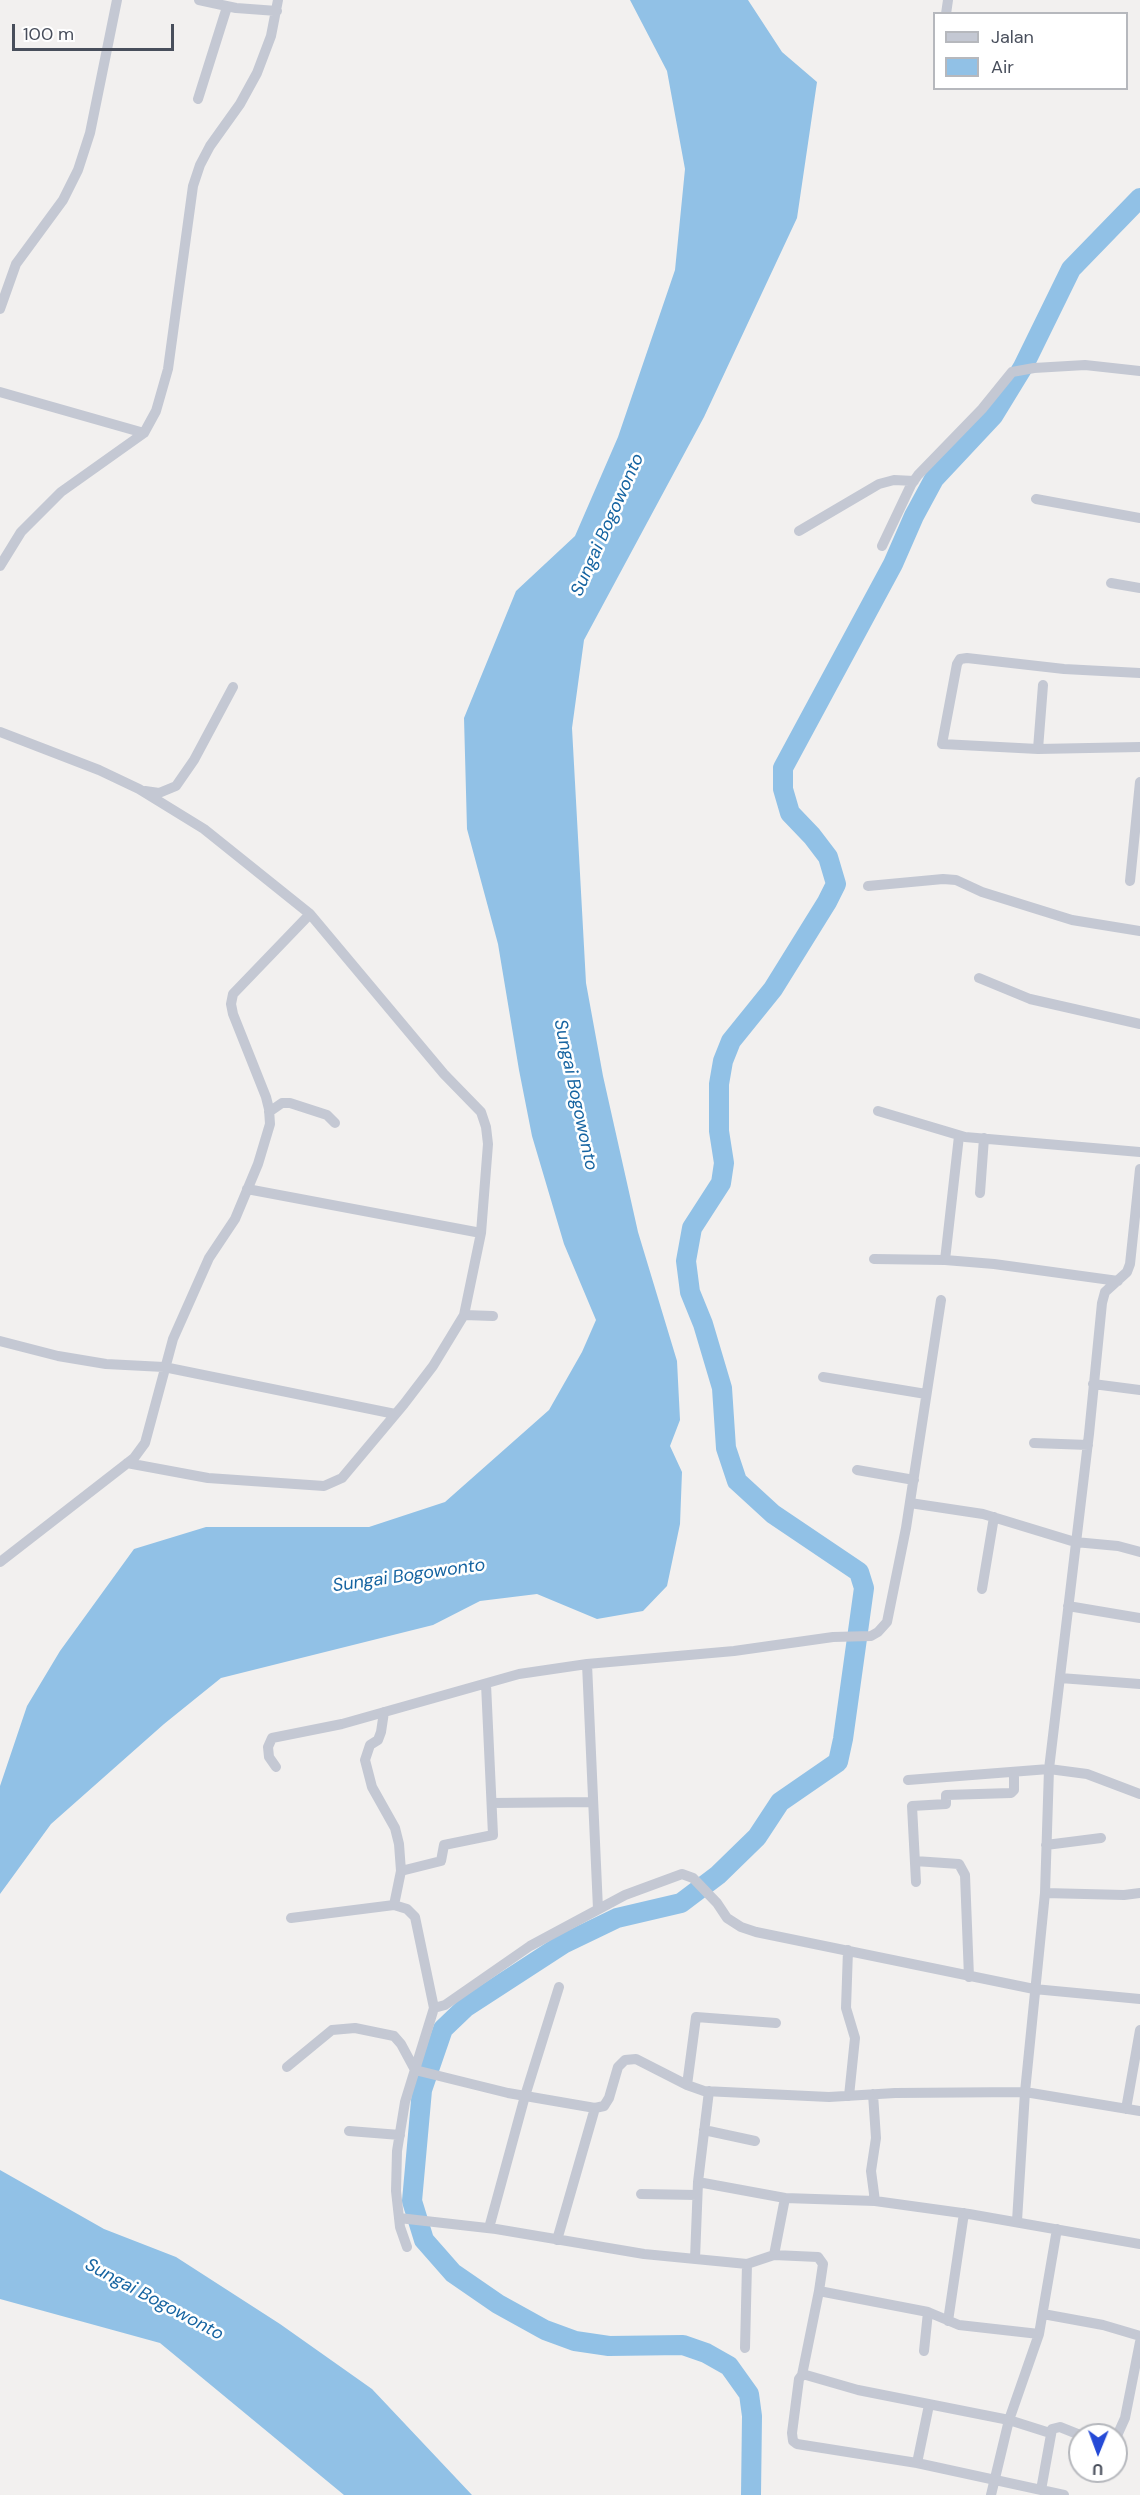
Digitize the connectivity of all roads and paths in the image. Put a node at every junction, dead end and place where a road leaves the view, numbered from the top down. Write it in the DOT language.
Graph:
graph roads {
  1 [pos="117,0"];
  2 [pos="199,0"];
  3 [pos="231,5"];
  4 [pos="277,5"];
  5 [pos="198,99"];
  6 [pos="0,309"];
  7 [pos="1140,371"];
  8 [pos="0,392"];
  9 [pos="144,433"];
  10 [pos="914,481"];
  11 [pos="1036,499"];
  12 [pos="1140,518"];
  13 [pos="799,531"];
  14 [pos="882,546"];
  15 [pos="0,566"];
  16 [pos="1111,583"];
  17 [pos="1140,588"];
  18 [pos="1140,673"];
  19 [pos="1043,686"];
  20 [pos="233,687"];
  21 [pos="0,732"];
  22 [pos="1140,747"];
  23 [pos="1038,749"];
  24 [pos="1140,782"];
  25 [pos="139,789"];
  26 [pos="1130,881"];
  27 [pos="868,886"];
  28 [pos="310,914"];
  29 [pos="1140,931"];
  30 [pos="979,978"];
  31 [pos="1140,1024"];
  32 [pos="878,1111"];
  33 [pos="269,1112"];
  34 [pos="335,1123"];
  35 [pos="959,1136"];
  36 [pos="984,1138"];
  37 [pos="1140,1152"];
  38 [pos="1140,1169"];
  39 [pos="248,1189"];
  40 [pos="980,1193"];
  41 [pos="481,1233"];
  42 [pos="1136,1239"];
  43 [pos="874,1259"];
  44 [pos="945,1260"];
  45 [pos="1119,1281"];
  46 [pos="941,1300"];
  47 [pos="464,1315"];
  48 [pos="493,1316"];
  49 [pos="0,1341"];
  50 [pos="164,1367"];
  51 [pos="823,1377"];
  52 [pos="1093,1384"];
  53 [pos="1140,1390"];
  54 [pos="926,1395"];
  55 [pos="395,1414"];
  56 [pos="1034,1443"];
  57 [pos="1088,1445"];
  58 [pos="128,1463"];
  59 [pos="857,1470"];
  60 [pos="914,1480"];
  61 [pos="910,1503"];
  62 [pos="994,1517"];
  63 [pos="1075,1542"];
  64 [pos="1140,1551"];
  65 [pos="0,1562"];
  66 [pos="982,1590"];
  67 [pos="1068,1606"];
  68 [pos="1140,1617"];
  69 [pos="587,1664"];
  70 [pos="1060,1678"];
  71 [pos="486,1684"];
  72 [pos="1140,1684"];
  73 [pos="384,1712"];
  74 [pos="276,1767"];
  75 [pos="1049,1769"];
  76 [pos="1014,1772"];
  77 [pos="908,1780"];
  78 [pos="1140,1794"];
  79 [pos="593,1802"];
  80 [pos="492,1803"];
  81 [pos="1101,1838"];
  82 [pos="1047,1845"];
  83 [pos="915,1861"];
  84 [pos="401,1870"];
  85 [pos="916,1881"];
  86 [pos="1045,1893"];
  87 [pos="1140,1893"];
  88 [pos="394,1905"];
  89 [pos="598,1909"];
  90 [pos="291,1918"];
  91 [pos="848,1950"];
  92 [pos="969,1977"];
  93 [pos="559,1987"];
  94 [pos="1034,1989"];
  95 [pos="1140,1999"];
  96 [pos="434,2008"];
  97 [pos="776,2023"];
  98 [pos="1140,2030"];
  99 [pos="287,2067"];
  100 [pos="417,2071"];
  101 [pos="687,2085"];
  102 [pos="709,2091"];
  103 [pos="1025,2092"];
  104 [pos="873,2094"];
  105 [pos="525,2096"];
  106 [pos="849,2096"];
  107 [pos="595,2108"];
  108 [pos="1126,2109"];
  109 [pos="1140,2111"];
  110 [pos="704,2130"];
  111 [pos="349,2131"];
  112 [pos="400,2136"];
  113 [pos="755,2141"];
  114 [pos="698,2182"];
  115 [pos="641,2194"];
  116 [pos="697,2195"];
  117 [pos="785,2198"];
  118 [pos="875,2201"];
  119 [pos="964,2213"];
  120 [pos="399,2218"];
  121 [pos="1017,2221"];
  122 [pos="489,2228"];
  123 [pos="1057,2229"];
  124 [pos="557,2240"];
  125 [pos="1140,2244"];
  126 [pos="407,2247"];
  127 [pos="774,2255"];
  128 [pos="695,2259"];
  129 [pos="747,2264"];
  130 [pos="819,2291"];
  131 [pos="928,2312"];
  132 [pos="1044,2314"];
  133 [pos="948,2321"];
  134 [pos="1039,2334"];
  135 [pos="1140,2336"];
  136 [pos="1140,2342"];
  137 [pos="745,2349"];
  138 [pos="924,2351"];
  139 [pos="802,2375"];
  140 [pos="929,2405"];
  141 [pos="1009,2420"];
  142 [pos="1123,2423"];
  143 [pos="1068,2430"];
  144 [pos="1050,2433"];
  145 [pos="917,2463"];
  146 [pos="994,2480"];
  147 [pos="1041,2490"];
  148 [pos="991,2495"];
  149 [pos="1064,2495"];
  1 -- 6 [label="street"];
  2 -- 3 [label="street"];
  3 -- 4 [label="street"];
  3 -- 5 [label="street"];
  4 -- 9 [label="street"];
  7 -- 10 [label="street"];
  8 -- 9 [label="street"];
  9 -- 15 [label="street"];
  10 -- 13 [label="street"];
  10 -- 14 [label="street"];
  11 -- 12 [label="street"];
  16 -- 17 [label="street"];
  18 -- 23 [label="street"];
  19 -- 23 [label="street"];
  20 -- 25 [label="street"];
  21 -- 25 [label="street"];
  22 -- 23 [label="street"];
  24 -- 26 [label="street"];
  25 -- 28 [label="street"];
  27 -- 29 [label="street"];
  28 -- 33 [label="street"];
  28 -- 41 [label="street"];
  30 -- 31 [label="street"];
  32 -- 35 [label="street"];
  33 -- 34 [label="street"];
  33 -- 39 [label="street"];
  35 -- 36 [label="street"];
  35 -- 44 [label="street"];
  36 -- 37 [label="street"];
  36 -- 40 [label="street"];
  38 -- 42 [label="street"];
  39 -- 41 [label="street"];
  39 -- 50 [label="street"];
  41 -- 47 [label="street"];
  42 -- 45 [label="street"];
  43 -- 44 [label="street"];
  44 -- 45 [label="street"];
  45 -- 52 [label="street"];
  46 -- 54 [label="street"];
  47 -- 48 [label="street"];
  47 -- 55 [label="street"];
  49 -- 50 [label="street"];
  50 -- 55 [label="street"];
  50 -- 58 [label="street"];
  51 -- 54 [label="street"];
  52 -- 53 [label="street"];
  52 -- 57 [label="street"];
  54 -- 60 [label="street"];
  55 -- 58 [label="street"];
  56 -- 57 [label="street"];
  57 -- 63 [label="street"];
  58 -- 65 [label="street"];
  59 -- 60 [label="street"];
  60 -- 61 [label="street"];
  61 -- 62 [label="street"];
  61 -- 69 [label="street"];
  62 -- 63 [label="street"];
  62 -- 66 [label="street"];
  63 -- 64 [label="street"];
  63 -- 67 [label="street"];
  67 -- 68 [label="street"];
  67 -- 70 [label="street"];
  69 -- 71 [label="street"];
  69 -- 79 [label="street"];
  70 -- 72 [label="street"];
  70 -- 75 [label="street"];
  71 -- 73 [label="street"];
  71 -- 80 [label="street"];
  73 -- 74 [label="street"];
  73 -- 84 [label="street"];
  75 -- 76 [label="street"];
  75 -- 78 [label="street"];
  75 -- 82 [label="street"];
  76 -- 77 [label="street"];
  76 -- 83 [label="street"];
  79 -- 80 [label="street"];
  79 -- 89 [label="street"];
  80 -- 84 [label="street"];
  81 -- 82 [label="street"];
  82 -- 86 [label="street"];
  83 -- 85 [label="street"];
  83 -- 92 [label="street"];
  84 -- 88 [label="street"];
  86 -- 87 [label="street"];
  86 -- 94 [label="street"];
  88 -- 90 [label="street"];
  88 -- 96 [label="street"];
  89 -- 91 [label="street"];
  89 -- 96 [label="street"];
  91 -- 92 [label="street"];
  91 -- 106 [label="street"];
  92 -- 94 [label="street"];
  93 -- 105 [label="street"];
  94 -- 95 [label="street"];
  94 -- 103 [label="street"];
  96 -- 100 [label="street"];
  97 -- 101 [label="street"];
  98 -- 108 [label="street"];
  99 -- 100 [label="street"];
  100 -- 105 [label="street"];
  100 -- 112 [label="street"];
  101 -- 102 [label="street"];
  101 -- 107 [label="street"];
  102 -- 106 [label="street"];
  102 -- 110 [label="street"];
  103 -- 104 [label="street"];
  103 -- 108 [label="street"];
  103 -- 121 [label="street"];
  104 -- 106 [label="street"];
  104 -- 118 [label="street"];
  105 -- 107 [label="street"];
  105 -- 122 [label="street"];
  107 -- 124 [label="street"];
  108 -- 109 [label="street"];
  110 -- 113 [label="street"];
  110 -- 114 [label="street"];
  111 -- 112 [label="street"];
  112 -- 120 [label="street"];
  114 -- 116 [label="street"];
  114 -- 117 [label="street"];
  115 -- 116 [label="street"];
  116 -- 128 [label="street"];
  117 -- 118 [label="street"];
  117 -- 127 [label="street"];
  118 -- 119 [label="street"];
  119 -- 121 [label="street"];
  119 -- 133 [label="street"];
  120 -- 122 [label="street"];
  120 -- 126 [label="street"];
  121 -- 123 [label="street"];
  122 -- 124 [label="street"];
  123 -- 125 [label="street"];
  123 -- 132 [label="street"];
  124 -- 128 [label="street"];
  127 -- 129 [label="street"];
  127 -- 130 [label="street"];
  128 -- 129 [label="street"];
  129 -- 137 [label="street"];
  130 -- 131 [label="street"];
  130 -- 139 [label="street"];
  131 -- 133 [label="street"];
  131 -- 138 [label="street"];
  132 -- 134 [label="street"];
  132 -- 135 [label="street"];
  133 -- 134 [label="street"];
  134 -- 141 [label="street"];
  136 -- 142 [label="street"];
  139 -- 140 [label="street"];
  139 -- 145 [label="street"];
  140 -- 141 [label="street"];
  140 -- 145 [label="street"];
  141 -- 144 [label="street"];
  141 -- 146 [label="street"];
  143 -- 144 [label="street"];
  144 -- 147 [label="street"];
  145 -- 146 [label="street"];
  146 -- 147 [label="street"];
  146 -- 148 [label="street"];
  147 -- 149 [label="street"];
}
